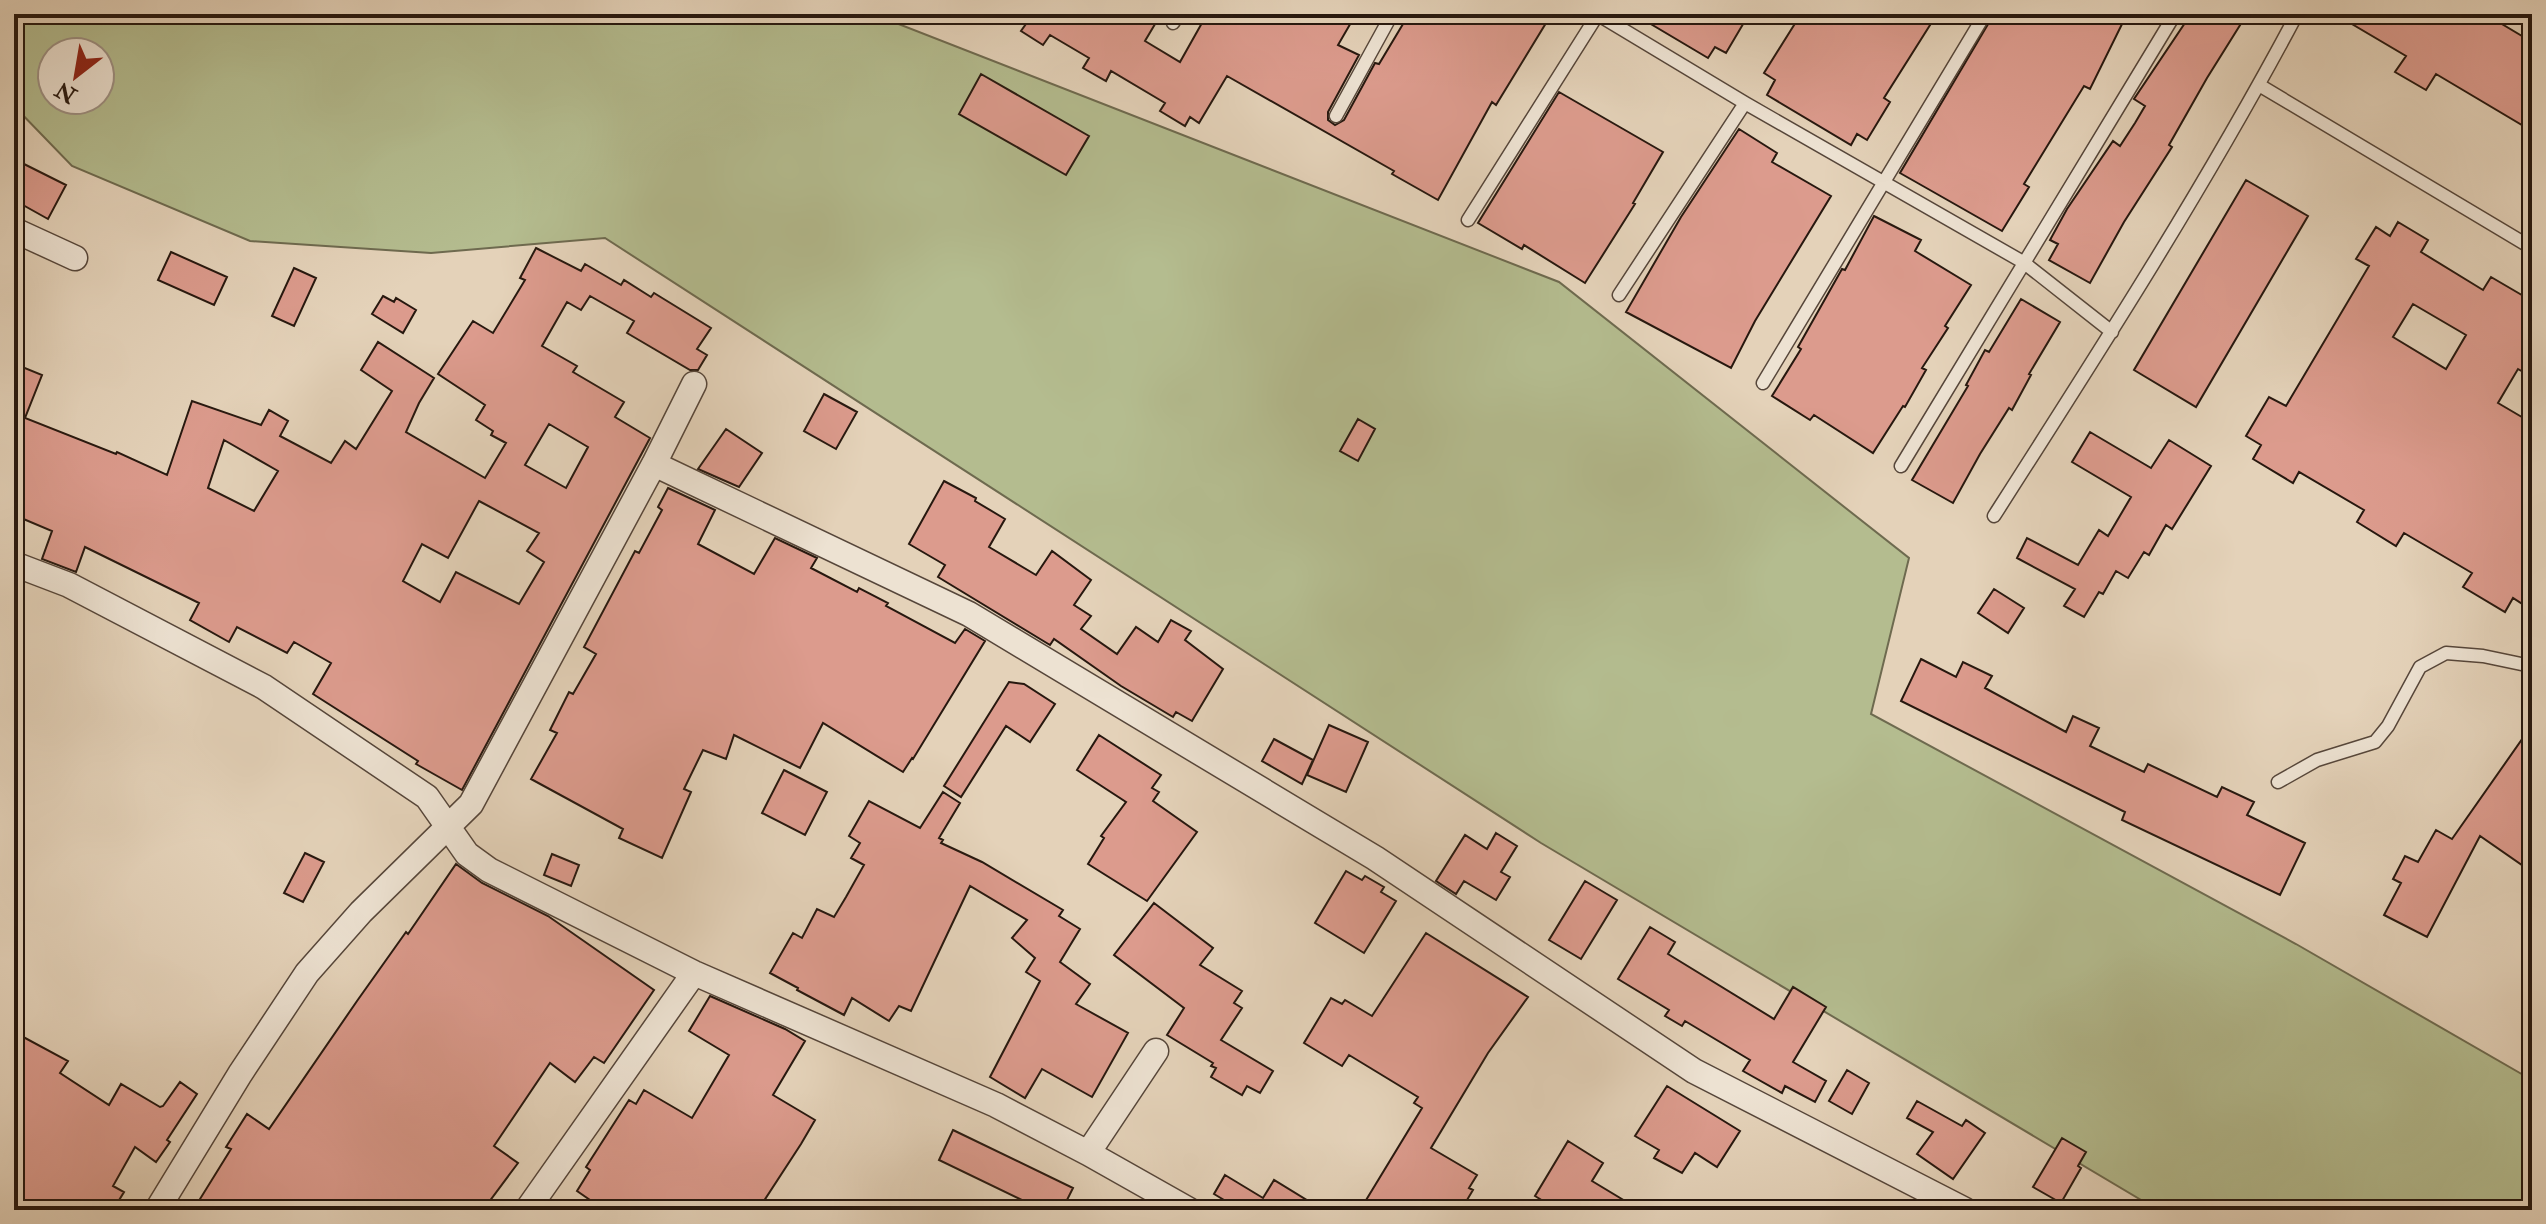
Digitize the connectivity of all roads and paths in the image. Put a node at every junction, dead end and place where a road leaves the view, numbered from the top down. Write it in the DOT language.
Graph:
graph roads {
  1 [pos="1392,14"];
  2 [pos="1598,14"];
  3 [pos="1985,14"];
  4 [pos="2175,14"];
  5 [pos="2297,14"];
  6 [pos="2259,85"];
  7 [pos="1745,103"];
  8 [pos="1336,116"];
  9 [pos="1883,180"];
  10 [pos="1468,220"];
  11 [pos="14,230"];
  12 [pos="2532,248"];
  13 [pos="75,258"];
  14 [pos="2023,262"];
  15 [pos="1619,295"];
  16 [pos="2112,332"];
  17 [pos="1763,383"];
  18 [pos="694,384"];
  19 [pos="654,464"];
  20 [pos="1901,466"];
  21 [pos="1994,516"];
  22 [pos="14,564"];
  23 [pos="2532,660"];
  24 [pos="2278,782"];
  25 [pos="447,828"];
  26 [pos="694,973"];
  27 [pos="1156,1051"];
  28 [pos="1088,1153"];
  29 [pos="157,1210"];
  30 [pos="527,1210"];
  31 [pos="1189,1210"];
  32 [pos="1965,1210"];
  1 -- 8 [label="lane"];
  2 -- 7 [label="lane"];
  2 -- 10 [label="lane"];
  3 -- 9 [label="lane"];
  4 -- 14 [label="lane"];
  5 -- 6 [label="lane"];
  6 -- 12 [label="lane"];
  6 -- 16 [label="lane"];
  7 -- 9 [label="lane"];
  7 -- 15 [label="lane"];
  9 -- 14 [label="lane"];
  9 -- 17 [label="lane"];
  11 -- 13 [label="street"];
  14 -- 16 [label="lane"];
  14 -- 20 [label="lane"];
  16 -- 21 [label="lane"];
  18 -- 19 [label="street"];
  19 -- 25 [label="street"];
  19 -- 32 [label="street"];
  22 -- 25 [label="street"];
  23 -- 24 [label="lane"];
  25 -- 26 [label="street"];
  25 -- 29 [label="street"];
  26 -- 28 [label="street"];
  26 -- 30 [label="street"];
  27 -- 28 [label="street"];
  28 -- 31 [label="street"];
}
